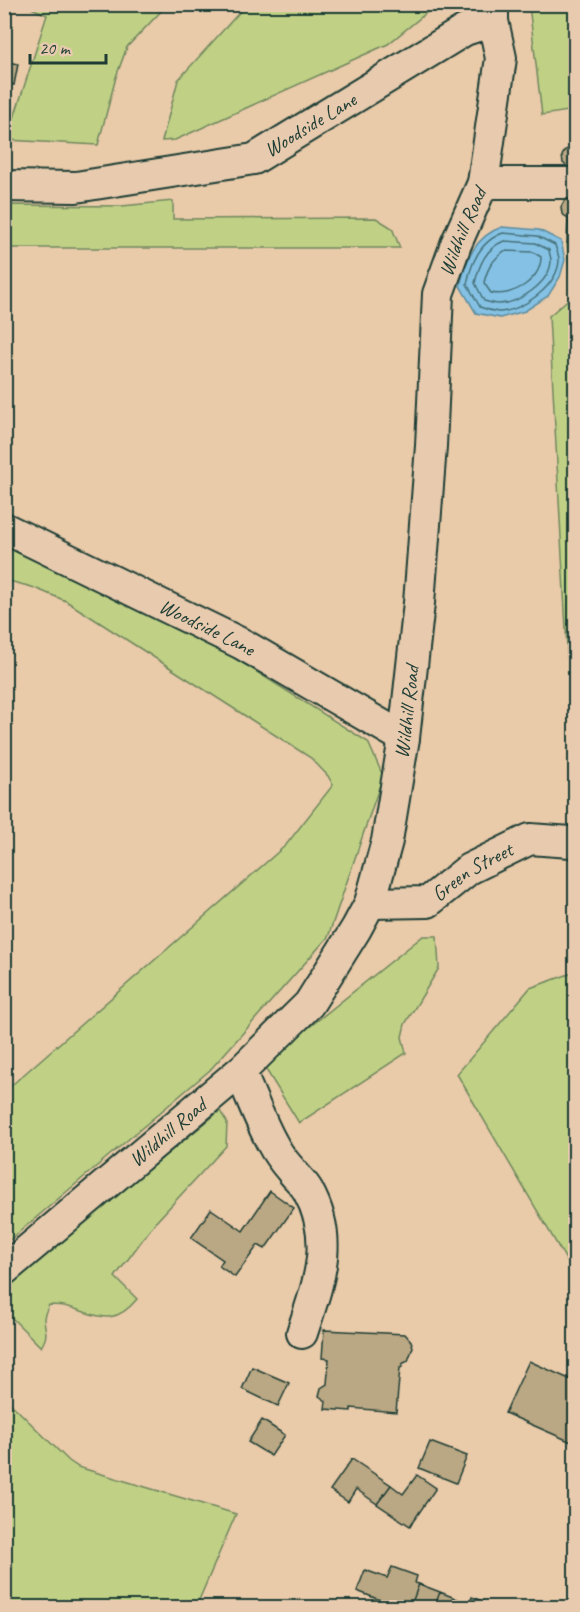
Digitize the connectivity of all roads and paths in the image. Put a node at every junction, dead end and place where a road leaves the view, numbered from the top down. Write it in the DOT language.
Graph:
graph roads {
  1 [pos="493,13"];
  2 [pos="483,183"];
  3 [pos="576,183"];
  4 [pos="4,186"];
  5 [pos="4,528"];
  6 [pos="404,738"];
  7 [pos="576,844"];
  8 [pos="370,903"];
  9 [pos="240,1072"];
  10 [pos="4,1270"];
  11 [pos="302,1332"];
  1 -- 2 [label="street, Wildhill Road"];
  1 -- 4 [label="street, Woodside Lane"];
  2 -- 3 [label="street"];
  2 -- 6 [label="street, Wildhill Road"];
  5 -- 6 [label="street, Woodside Lane"];
  6 -- 8 [label="street, Wildhill Road"];
  7 -- 8 [label="street, Green Street"];
  8 -- 9 [label="street, Wildhill Road"];
  9 -- 10 [label="street, Wildhill Road"];
  9 -- 11 [label="street"];
}
